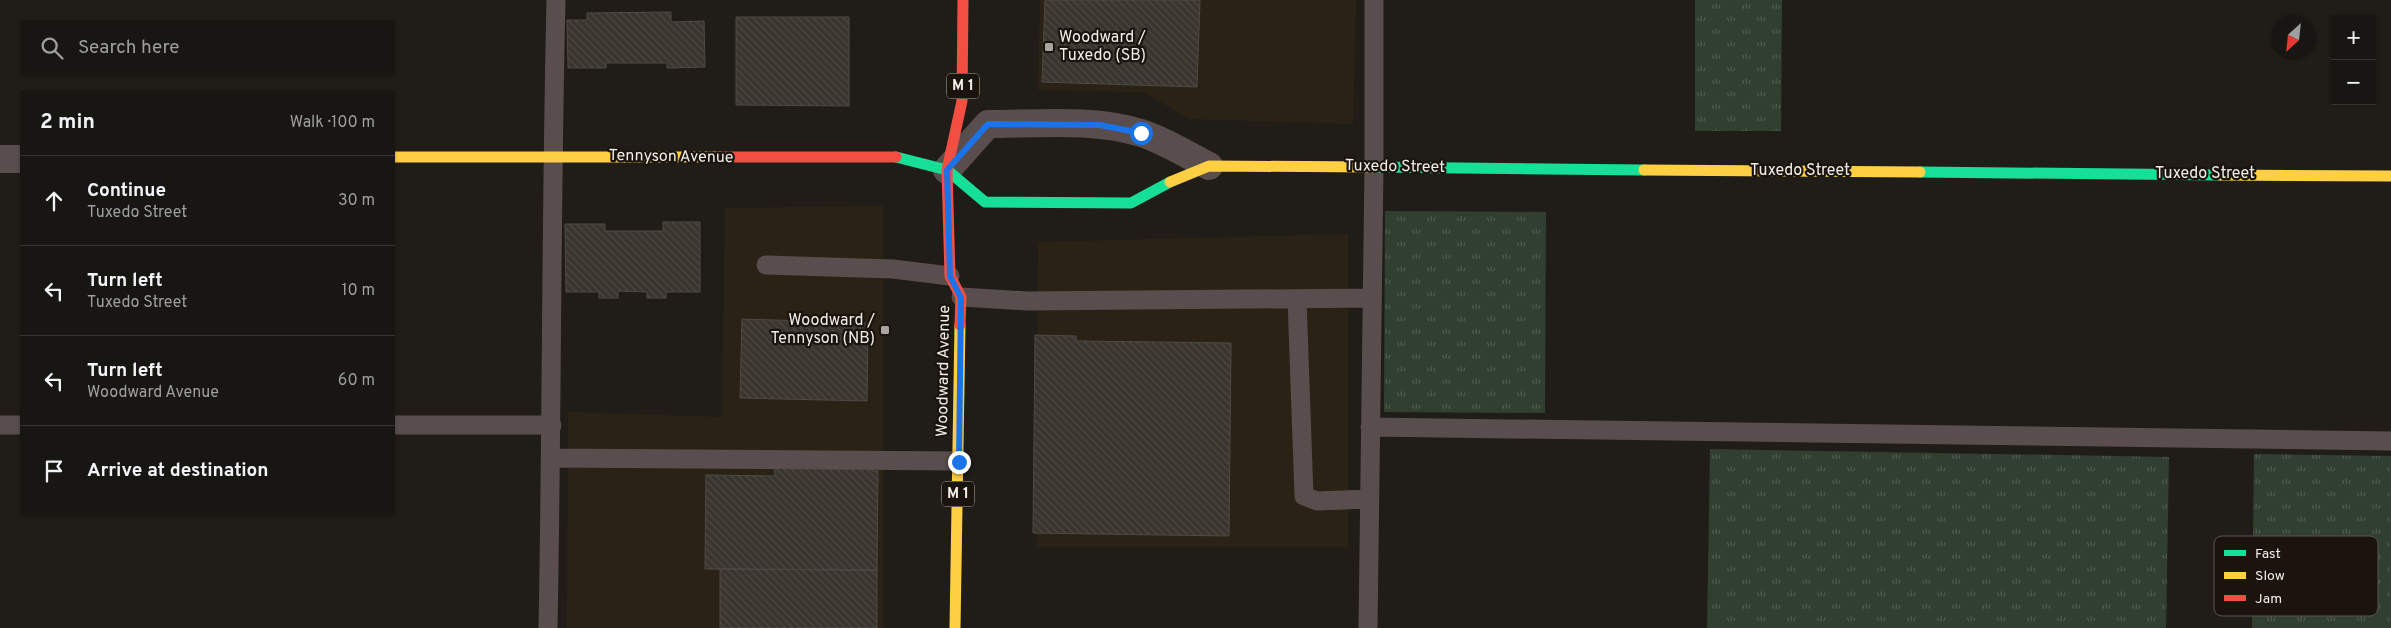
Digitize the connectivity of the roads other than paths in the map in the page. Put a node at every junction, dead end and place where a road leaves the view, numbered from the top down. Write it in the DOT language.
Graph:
graph roads {
  1 [pos="556,0"];
  2 [pos="963,0"];
  3 [pos="1374,0"];
  4 [pos="552,156"];
  5 [pos="395,157"];
  6 [pos="0,159"];
  7 [pos="20,159"];
  8 [pos="1210,166"];
  9 [pos="1374,167"];
  10 [pos="947,170"];
  11 [pos="2391,176"];
  12 [pos="766,265"];
  13 [pos="950,276"];
  14 [pos="961,298"];
  15 [pos="1372,298"];
  16 [pos="1296,299"];
  17 [pos="0,425"];
  18 [pos="20,425"];
  19 [pos="395,425"];
  20 [pos="552,425"];
  21 [pos="1370,427"];
  22 [pos="2391,441"];
  23 [pos="551,458"];
  24 [pos="959,462"];
  25 [pos="1369,499"];
  26 [pos="548,628"];
  27 [pos="955,628"];
  28 [pos="1368,628"];
  1 -- 4 [label="lane"];
  2 -- 10 [label="street, Woodward Avenue / M 1"];
  3 -- 9 [label="lane"];
  4 -- 5 [label="street, Tennyson Avenue"];
  4 -- 10 [label="street, Tennyson Avenue"];
  4 -- 20 [label="lane"];
  6 -- 7 [label="street"];
  8 -- 9 [label="street, Tuxedo Street"];
  8 -- 10 [label="street, Tuxedo Street"];
  8 -- 10 [label="street, Tuxedo Street"];
  9 -- 11 [label="street, Tuxedo Street"];
  9 -- 15 [label="lane"];
  10 -- 13 [label="street, Woodward Avenue / M 1"];
  12 -- 13 [label="lane"];
  13 -- 14 [label="street, Woodward Avenue / M 1"];
  14 -- 16 [label="lane"];
  14 -- 24 [label="street, Woodward Avenue / M 1"];
  15 -- 16 [label="lane"];
  15 -- 21 [label="lane"];
  16 -- 25 [label="lane"];
  17 -- 18 [label="lane"];
  19 -- 20 [label="lane"];
  20 -- 23 [label="lane"];
  21 -- 22 [label="lane"];
  21 -- 25 [label="lane"];
  23 -- 24 [label="lane"];
  23 -- 26 [label="lane"];
  24 -- 27 [label="street, Woodward Avenue / M 1"];
  25 -- 28 [label="lane"];
}
